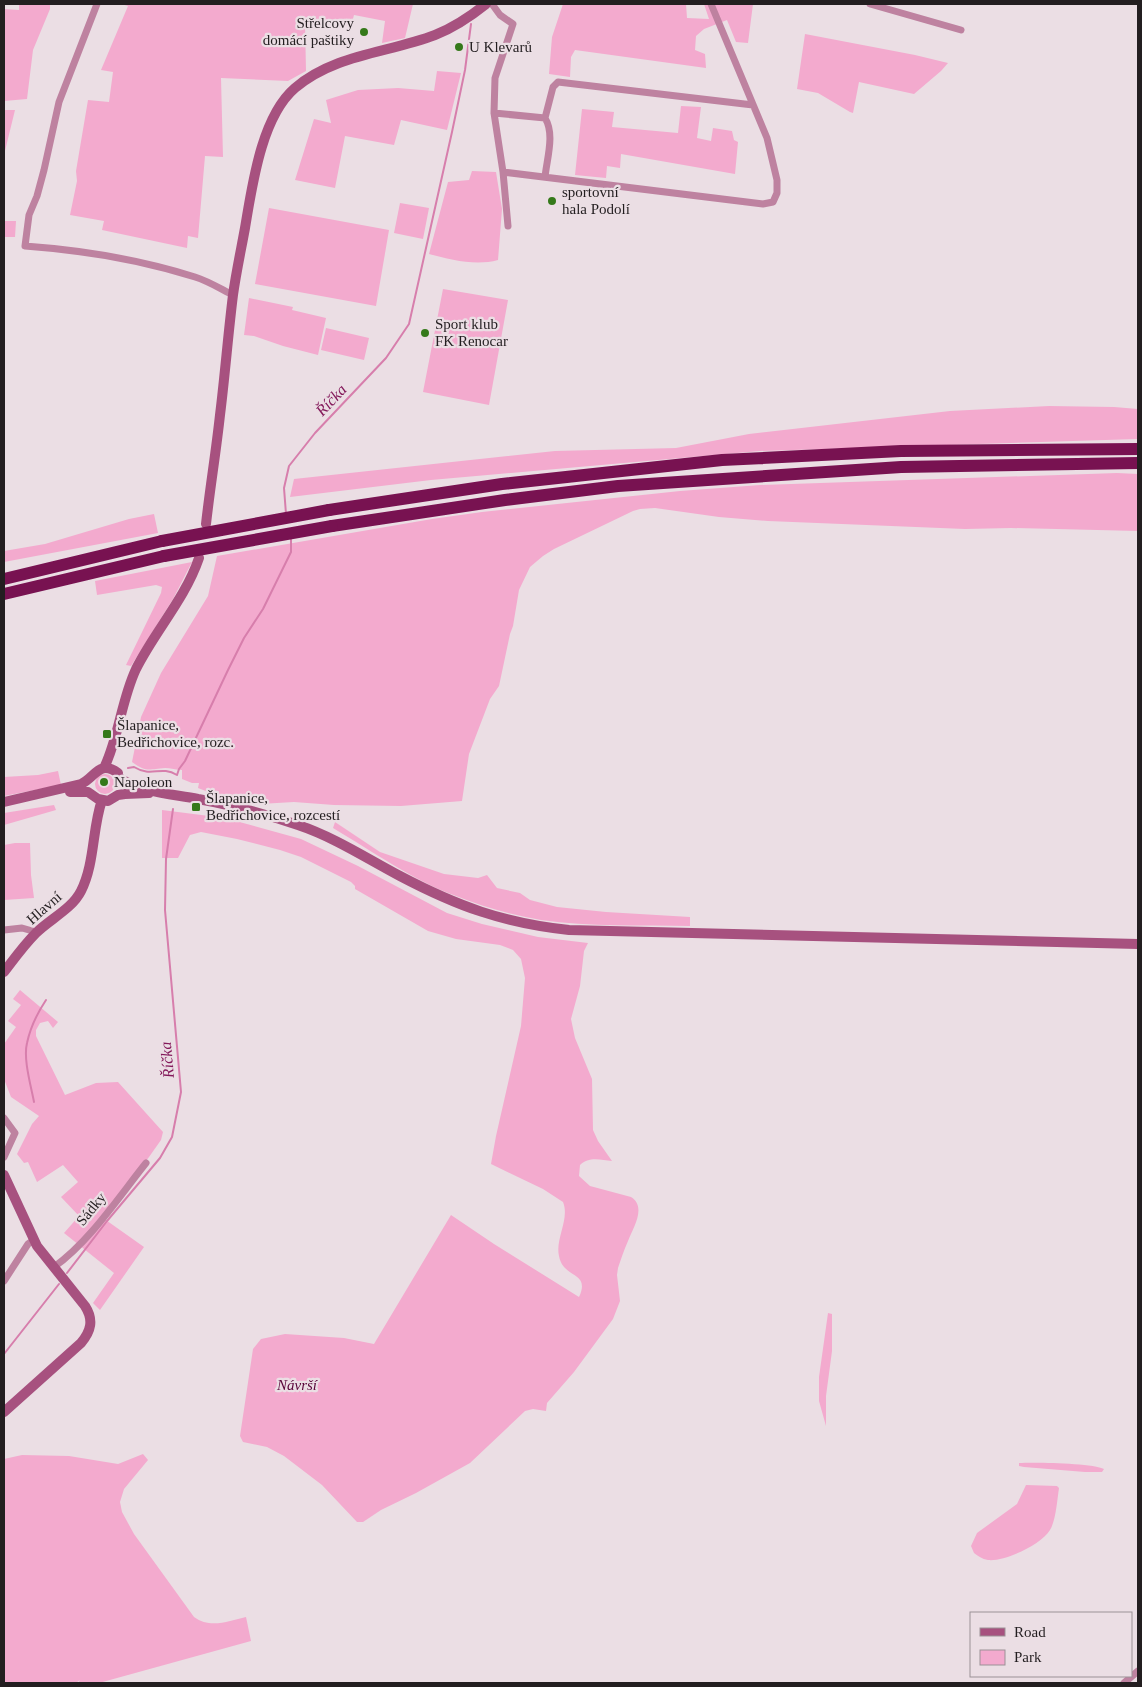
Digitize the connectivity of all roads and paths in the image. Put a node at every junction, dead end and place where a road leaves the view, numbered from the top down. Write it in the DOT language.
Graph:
graph roads {
  1 [pos="97,4"];
  2 [pos="486,4"];
  3 [pos="492,4"];
  4 [pos="711,4"];
  5 [pos="870,4"];
  6 [pos="961,30"];
  7 [pos="752,105"];
  8 [pos="494,113"];
  9 [pos="544,118"];
  10 [pos="503,172"];
  11 [pos="545,177"];
  12 [pos="508,226"];
  13 [pos="233,295"];
  14 [pos="1138,449"];
  15 [pos="1138,463"];
  16 [pos="206,524"];
  17 [pos="110,553"];
  18 [pos="199,558"];
  19 [pos="4,572"];
  20 [pos="4,579"];
  21 [pos="4,594"];
  22 [pos="117,734"];
  23 [pos="104,768"];
  24 [pos="119,776"];
  25 [pos="90,779"];
  26 [pos="159,792"];
  27 [pos="44,794"];
  28 [pos="92,794"];
  29 [pos="118,795"];
  30 [pos="102,800"];
  31 [pos="4,802"];
  32 [pos="4,930"];
  33 [pos="36,932"];
  34 [pos="1138,944"];
  35 [pos="4,972"];
  36 [pos="4,1118"];
  37 [pos="4,1157"];
  38 [pos="146,1164"];
  39 [pos="4,1175"];
  40 [pos="34,1240"];
  41 [pos="54,1267"];
  42 [pos="4,1281"];
  43 [pos="4,1412"];
  1 -- 13 [label="street"];
  2 -- 13 [label="street"];
  3 -- 8 [label="street"];
  4 -- 7 [label="street"];
  5 -- 6 [label="street"];
  7 -- 9 [label="street"];
  7 -- 11 [label="street"];
  8 -- 9 [label="street"];
  8 -- 10 [label="street"];
  9 -- 11 [label="street"];
  10 -- 11 [label="street"];
  10 -- 12 [label="street"];
  13 -- 16 [label="street"];
  14 -- 17 [label="highway, bridge"];
  15 -- 21 [label="highway, bridge"];
  17 -- 19 [label="highway"];
  17 -- 20 [label="highway"];
  18 -- 22 [label="street"];
  22 -- 23 [label="street"];
  22 -- 24 [label="street"];
  23 -- 24 [label="street"];
  23 -- 25 [label="street"];
  24 -- 26 [label="street"];
  24 -- 29 [label="street"];
  25 -- 27 [label="street"];
  25 -- 28 [label="street"];
  26 -- 29 [label="street"];
  26 -- 34 [label="street"];
  27 -- 28 [label="street"];
  27 -- 31 [label="street"];
  28 -- 30 [label="street"];
  29 -- 30 [label="street"];
  30 -- 33 [label="street, Hlavní"];
  32 -- 33 [label="street"];
  33 -- 35 [label="street, Hlavní"];
  36 -- 37 [label="street"];
  38 -- 41 [label="street, Sádky"];
  39 -- 40 [label="street"];
  40 -- 41 [label="street"];
  40 -- 42 [label="street"];
  41 -- 43 [label="street"];
}
